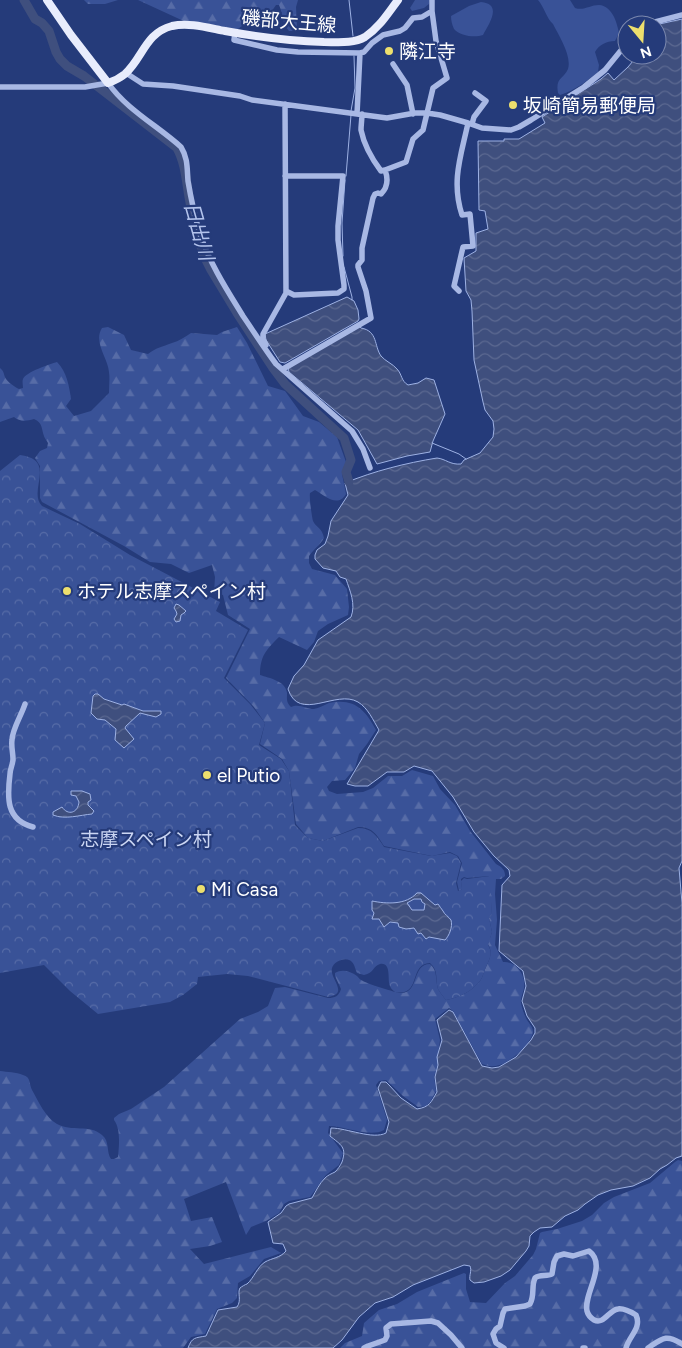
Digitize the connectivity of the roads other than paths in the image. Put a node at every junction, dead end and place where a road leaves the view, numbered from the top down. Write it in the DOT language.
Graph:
graph roads {
  1 [pos="47,0"];
  2 [pos="398,0"];
  3 [pos="432,0"];
  4 [pos="432,11"];
  5 [pos="682,15"];
  6 [pos="667,19"];
  7 [pos="235,33"];
  8 [pos="360,53"];
  9 [pos="617,55"];
  10 [pos="393,64"];
  11 [pos="126,73"];
  12 [pos="108,83"];
  13 [pos="0,87"];
  14 [pos="476,93"];
  15 [pos="285,104"];
  16 [pos="427,113"];
  17 [pos="360,114"];
  18 [pos="413,114"];
  19 [pos="470,123"];
  20 [pos="385,170"];
  21 [pos="285,176"];
  22 [pos="286,291"];
  23 [pos="459,291"];
  24 [pos="283,369"];
  25 [pos="370,468"];
  26 [pos="26,704"];
  27 [pos="33,827"];
  28 [pos="682,1344"];
  29 [pos="364,1348"];
  30 [pos="462,1348"];
  31 [pos="504,1348"];
  32 [pos="626,1348"];
  33 [pos="648,1348"];
  1 -- 12 [label="main road"];
  2 -- 7 [label="main road, 磯部大王線"];
  3 -- 4 [label="street"];
  4 -- 8 [label="street"];
  4 -- 16 [label="street"];
  5 -- 6 [label="street"];
  7 -- 8 [label="street"];
  7 -- 11 [label="main road, 磯部大王線"];
  8 -- 17 [label="street"];
  9 -- 19 [label="street"];
  10 -- 18 [label="street"];
  11 -- 12 [label="main road, 磯部大王線"];
  11 -- 15 [label="street"];
  12 -- 13 [label="street"];
  12 -- 24 [label="street"];
  14 -- 19 [label="street"];
  15 -- 17 [label="street"];
  15 -- 21 [label="street"];
  16 -- 18 [label="street"];
  16 -- 19 [label="street"];
  16 -- 20 [label="street"];
  17 -- 18 [label="street"];
  17 -- 20 [label="street"];
  19 -- 23 [label="street"];
  20 -- 24 [label="street"];
  21 -- 22 [label="street"];
  21 -- 22 [label="street"];
  22 -- 24 [label="street"];
  24 -- 25 [label="street"];
  26 -- 27 [label="street"];
  28 -- 33 [label="street"];
  29 -- 30 [label="street"];
  31 -- 32 [label="street"];
}
